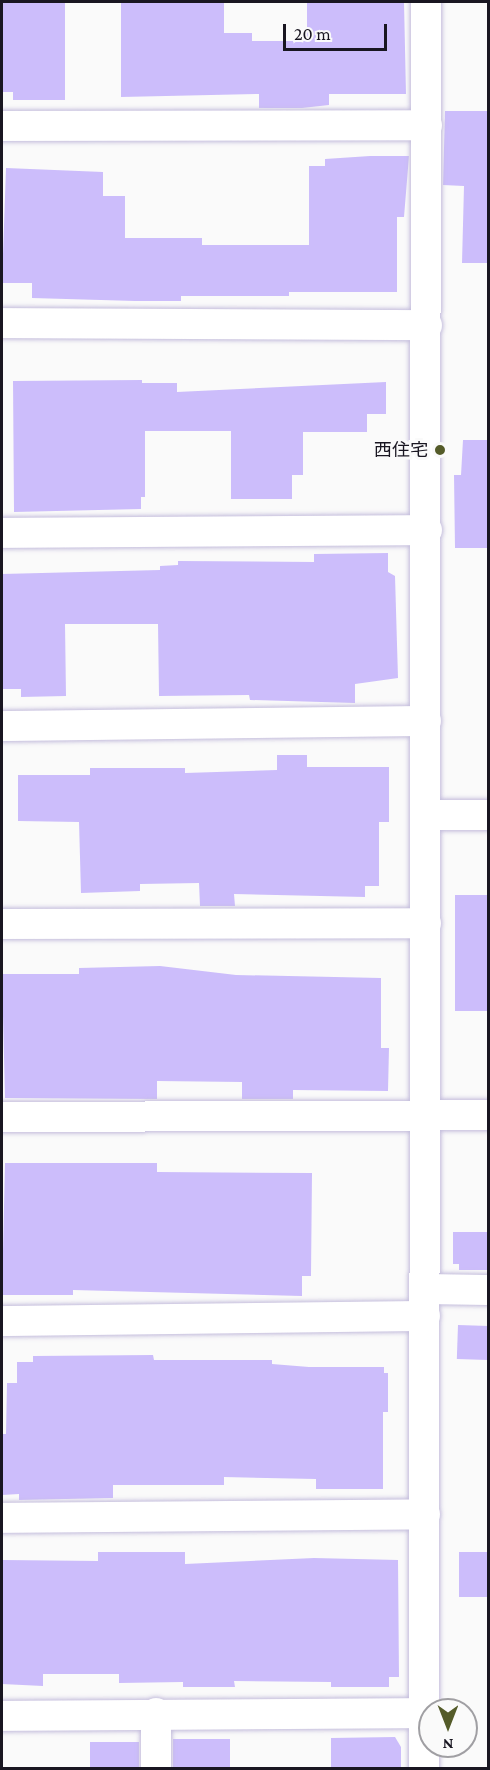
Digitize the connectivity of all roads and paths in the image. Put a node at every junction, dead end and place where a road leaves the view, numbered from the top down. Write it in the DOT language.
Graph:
graph roads {
  1 [pos="426,2"];
  2 [pos="427,125"];
  3 [pos="2,126"];
  4 [pos="2,323"];
  5 [pos="427,325"];
  6 [pos="427,530"];
  7 [pos="2,533"];
  8 [pos="426,721"];
  9 [pos="2,726"];
  10 [pos="426,815"];
  11 [pos="489,815"];
  12 [pos="426,923"];
  13 [pos="2,924"];
  14 [pos="426,1115"];
  15 [pos="489,1115"];
  16 [pos="2,1117"];
  17 [pos="489,1290"];
  18 [pos="425,1303"];
  19 [pos="2,1321"];
  20 [pos="425,1514"];
  21 [pos="2,1518"];
  22 [pos="424,1698"];
  23 [pos="156,1713"];
  24 [pos="418,1713"];
  25 [pos="2,1716"];
  26 [pos="156,1768"];
  1 -- 2 [label="street"];
  2 -- 3 [label="street"];
  2 -- 5 [label="street"];
  4 -- 5 [label="street"];
  5 -- 6 [label="street"];
  6 -- 7 [label="street"];
  6 -- 8 [label="street"];
  8 -- 9 [label="street"];
  8 -- 10 [label="street"];
  10 -- 11 [label="street"];
  10 -- 12 [label="street"];
  12 -- 13 [label="street"];
  12 -- 14 [label="street"];
  14 -- 15 [label="street"];
  14 -- 16 [label="street"];
  14 -- 18 [label="street"];
  17 -- 18 [label="street"];
  18 -- 19 [label="street"];
  18 -- 20 [label="street"];
  20 -- 21 [label="street"];
  20 -- 22 [label="street"];
  23 -- 24 [label="street"];
  23 -- 25 [label="street"];
  23 -- 26 [label="street"];
}
